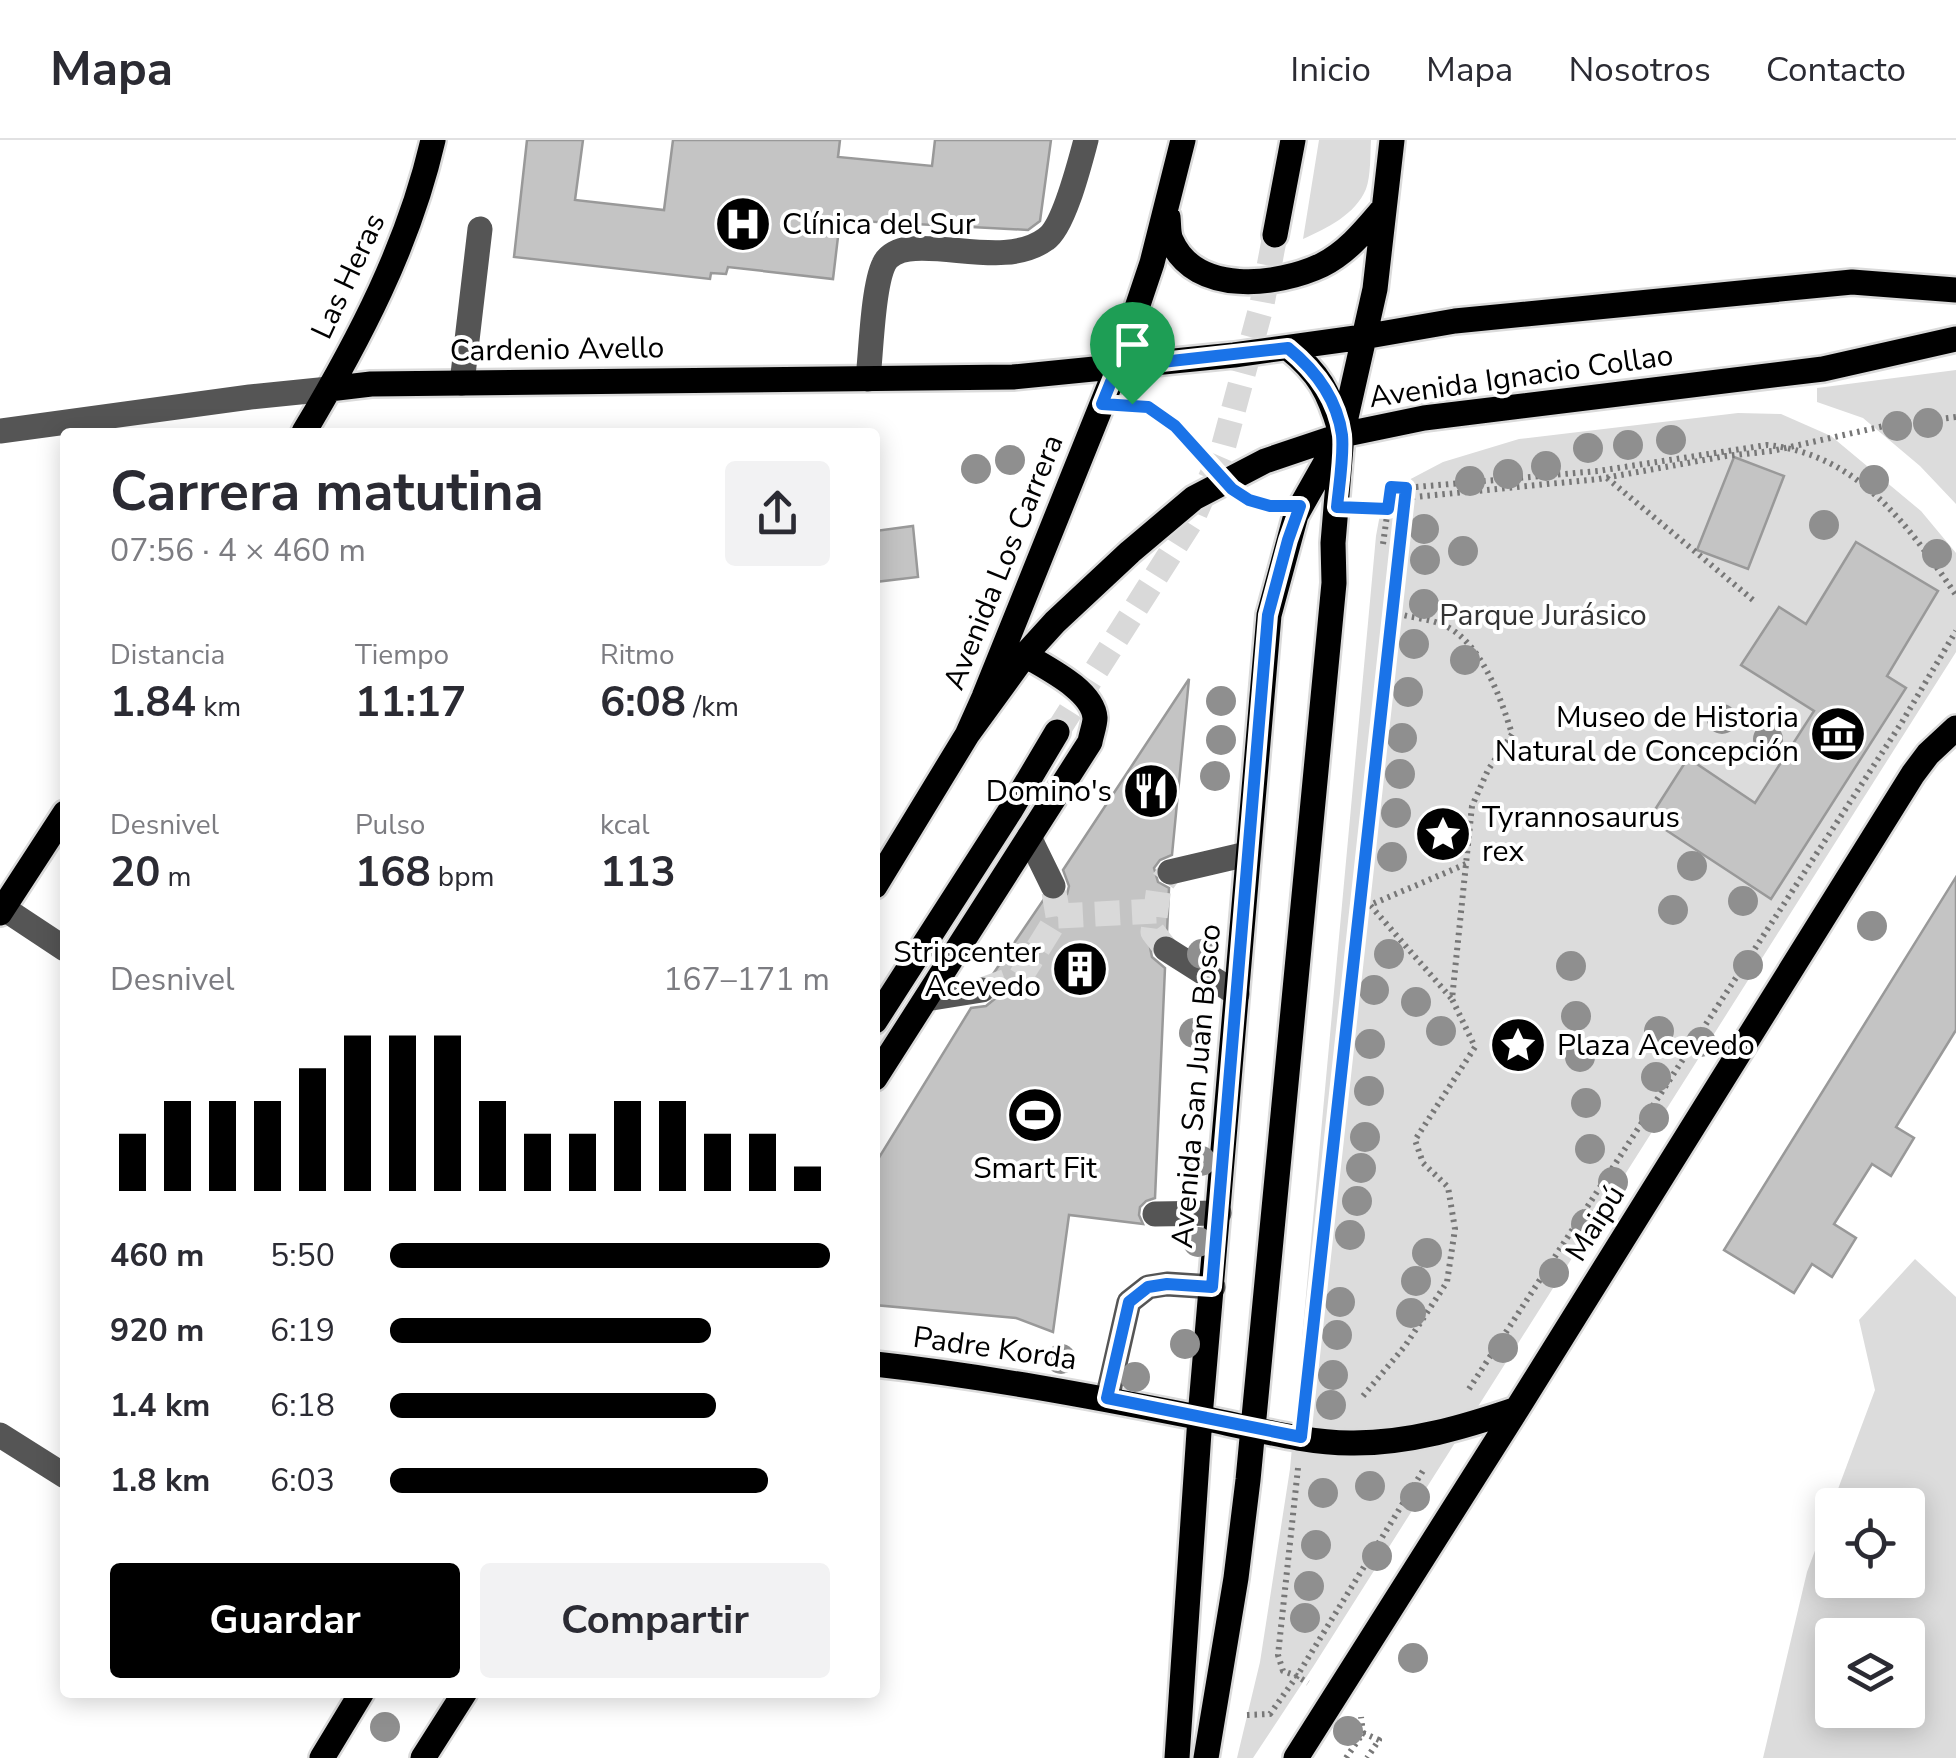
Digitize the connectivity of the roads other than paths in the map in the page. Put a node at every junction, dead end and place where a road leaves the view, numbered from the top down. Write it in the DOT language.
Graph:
graph roads {
  1 [pos="433,140"];
  2 [pos="1086,140"];
  3 [pos="1183,140"];
  4 [pos="1293,140"];
  5 [pos="1392,140"];
  6 [pos="1167,207"];
  7 [pos="1384,208"];
  8 [pos="480,229"];
  9 [pos="1275,235"];
  10 [pos="1956,290"];
  11 [pos="1364,337"];
  12 [pos="1956,339"];
  13 [pos="1288,348"];
  14 [pos="1117,367"];
  15 [pos="868,379"];
  16 [pos="462,383"];
  17 [pos="329,389"];
  18 [pos="306,428"];
  19 [pos="0,431"];
  20 [pos="1342,435"];
  21 [pos="1025,655"];
  22 [pos="1956,728"];
  23 [pos="1058,732"];
  24 [pos="967,735"];
  25 [pos="60,821"];
  26 [pos="1029,837"];
  27 [pos="1247,854"];
  28 [pos="1170,872"];
  29 [pos="880,878"];
  30 [pos="1053,886"];
  31 [pos="2,910"];
  32 [pos="60,946"];
  33 [pos="1166,948"];
  34 [pos="982,990"];
  35 [pos="1237,994"];
  36 [pos="926,999"];
  37 [pos="880,1013"];
  38 [pos="880,1070"];
  39 [pos="1219,1213"];
  40 [pos="1154,1214"];
  41 [pos="1212,1287"];
  42 [pos="880,1365"];
  43 [pos="1107,1398"];
  44 [pos="1517,1409"];
  45 [pos="1200,1417"];
  46 [pos="1252,1428"];
  47 [pos="0,1435"];
  48 [pos="60,1473"];
  49 [pos="358,1698"];
  50 [pos="461,1698"];
  51 [pos="322,1758"];
  52 [pos="422,1758"];
  53 [pos="1177,1758"];
  54 [pos="1206,1758"];
  55 [pos="1296,1758"];
  1 -- 17 [label="main road, Las Heras"];
  2 -- 15 [label="street"];
  3 -- 6 [label="main road"];
  4 -- 9 [label="main road"];
  5 -- 7 [label="main road, Avenida San Juan Bosco"];
  6 -- 7 [label="main road"];
  6 -- 14 [label="main road"];
  7 -- 11 [label="main road, Avenida San Juan Bosco"];
  8 -- 16 [label="street"];
  10 -- 11 [label="main road, Avenida Ignacio Collao"];
  11 -- 13 [label="main road"];
  11 -- 20 [label="main road, Avenida San Juan Bosco"];
  12 -- 20 [label="main road, Avenida Ignacio Collao"];
  13 -- 14 [label="main road"];
  13 -- 20 [label="main road"];
  14 -- 15 [label="main road, Cardenio Avello"];
  14 -- 24 [label="main road, Avenida Los Carrera"];
  15 -- 16 [label="main road, Cardenio Avello"];
  16 -- 17 [label="main road, Cardenio Avello"];
  17 -- 18 [label="main road, Las Heras"];
  17 -- 19 [label="street, Cardenio Avello"];
  20 -- 21 [label="main road, Avenida Ignacio Collao"];
  20 -- 27 [label="main road, Avenida San Juan Bosco"];
  20 -- 46 [label="main road, Avenida San Juan Bosco"];
  21 -- 24 [label="main road, Avenida Ignacio Collao"];
  21 -- 26 [label="main road"];
  22 -- 44 [label="main road, Maipú"];
  23 -- 37 [label="main road"];
  24 -- 29 [label="main road, Avenida Los Carrera"];
  25 -- 31 [label="main road"];
  26 -- 30 [label="street"];
  26 -- 36 [label="main road"];
  27 -- 28 [label="street"];
  27 -- 35 [label="main road, Avenida San Juan Bosco"];
  31 -- 32 [label="street"];
  33 -- 35 [label="street"];
  34 -- 36 [label="street"];
  35 -- 39 [label="main road, Avenida San Juan Bosco"];
  36 -- 38 [label="main road"];
  39 -- 40 [label="street"];
  39 -- 41 [label="main road, Avenida San Juan Bosco"];
  41 -- 43 [label="street"];
  41 -- 45 [label="main road, Avenida San Juan Bosco"];
  42 -- 43 [label="main road, Padre Korda"];
  43 -- 45 [label="main road, Padre Korda"];
  44 -- 46 [label="main road, Padre Korda"];
  44 -- 55 [label="main road, Maipú"];
  45 -- 46 [label="main road, Padre Korda"];
  45 -- 53 [label="main road, Avenida San Juan Bosco"];
  46 -- 54 [label="main road, Avenida San Juan Bosco"];
  47 -- 48 [label="street"];
  49 -- 51 [label="main road"];
  50 -- 52 [label="main road"];
}
